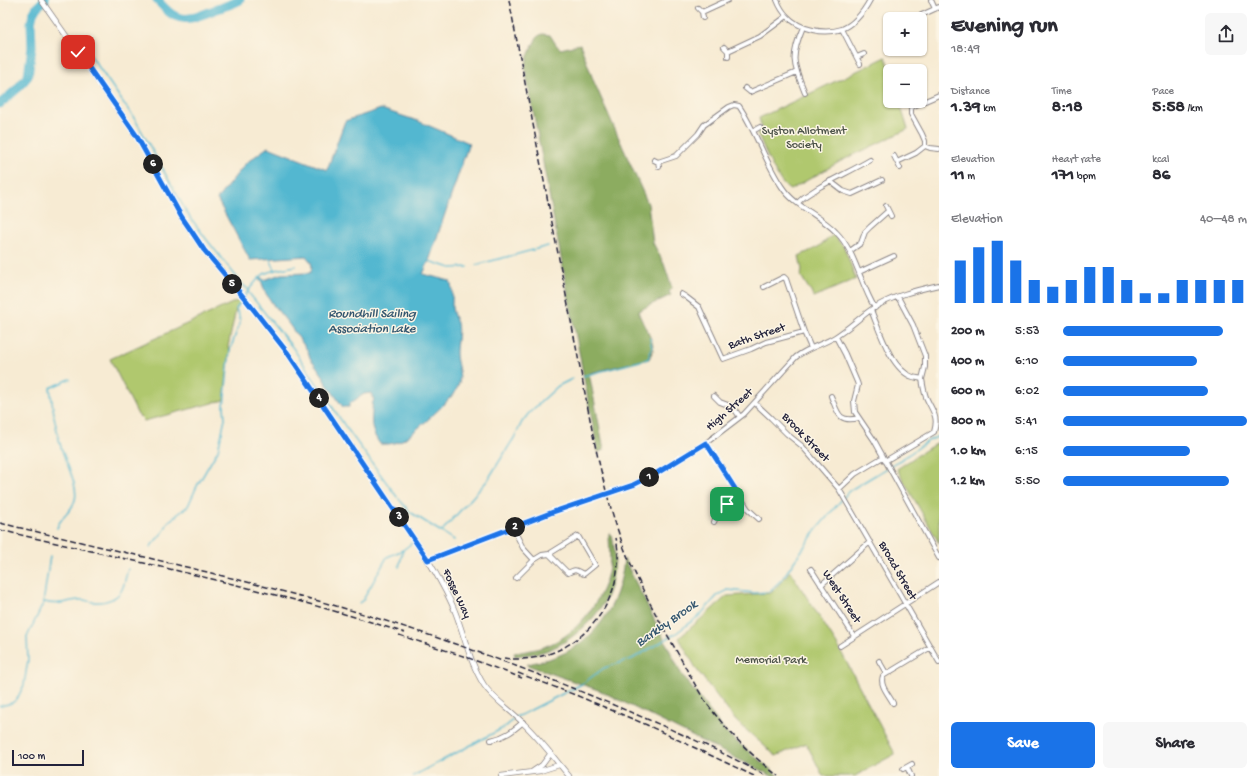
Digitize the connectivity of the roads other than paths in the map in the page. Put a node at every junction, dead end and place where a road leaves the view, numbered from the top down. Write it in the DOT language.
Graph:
graph roads {
  1 [pos="42,0"];
  2 [pos="728,0"];
  3 [pos="777,0"];
  4 [pos="870,0"];
  5 [pos="931,0"];
  6 [pos="698,8"];
  7 [pos="937,8"];
  8 [pos="702,12"];
  9 [pos="927,13"];
  10 [pos="786,16"];
  11 [pos="703,18"];
  12 [pos="803,27"];
  13 [pos="842,28"];
  14 [pos="724,47"];
  15 [pos="728,51"];
  16 [pos="864,54"];
  17 [pos="728,57"];
  18 [pos="857,57"];
  19 [pos="860,64"];
  20 [pos="797,72"];
  21 [pos="745,88"];
  22 [pos="750,92"];
  23 [pos="805,93"];
  24 [pos="939,95"];
  25 [pos="750,98"];
  26 [pos="927,99"];
  27 [pos="911,108"];
  28 [pos="760,128"];
  29 [pos="753,131"];
  30 [pos="925,146"];
  31 [pos="939,149"];
  32 [pos="894,156"];
  33 [pos="870,160"];
  34 [pos="897,162"];
  35 [pos="659,168"];
  36 [pos="900,168"];
  37 [pos="882,180"];
  38 [pos="830,181"];
  39 [pos="798,203"];
  40 [pos="886,206"];
  41 [pos="888,211"];
  42 [pos="891,216"];
  43 [pos="850,251"];
  44 [pos="894,256"];
  45 [pos="859,272"];
  46 [pos="939,285"];
  47 [pos="764,287"];
  48 [pos="681,294"];
  49 [pos="898,297"];
  50 [pos="873,309"];
  51 [pos="804,332"];
  52 [pos="836,337"];
  53 [pos="811,348"];
  54 [pos="922,378"];
  55 [pos="714,396"];
  56 [pos="831,396"];
  57 [pos="838,400"];
  58 [pos="833,402"];
  59 [pos="755,403"];
  60 [pos="740,417"];
  61 [pos="859,418"];
  62 [pos="706,443"];
  63 [pos="885,460"];
  64 [pos="839,489"];
  65 [pos="739,495"];
  66 [pos="759,519"];
  67 [pos="714,522"];
  68 [pos="513,528"];
  69 [pos="870,542"];
  70 [pos="548,554"];
  71 [pos="939,558"];
  72 [pos="428,560"];
  73 [pos="534,560"];
  74 [pos="811,569"];
  75 [pos="516,578"];
  76 [pos="939,582"];
  77 [pos="821,585"];
  78 [pos="905,604"];
  79 [pos="854,636"];
  80 [pos="840,646"];
  81 [pos="931,647"];
  82 [pos="879,661"];
  83 [pos="939,662"];
  84 [pos="886,673"];
  85 [pos="893,703"];
  86 [pos="521,720"];
  87 [pos="491,740"];
  88 [pos="551,753"];
  89 [pos="912,764"];
  90 [pos="559,765"];
  91 [pos="533,771"];
  92 [pos="501,776"];
  93 [pos="569,776"];
  94 [pos="911,776"];
  1 -- 72 [label="street, Fosse Way"];
  2 -- 8 [label="street"];
  3 -- 10 [label="street"];
  4 -- 13 [label="street"];
  5 -- 7 [label="street"];
  6 -- 8 [label="street"];
  7 -- 9 [label="street"];
  8 -- 11 [label="street"];
  10 -- 12 [label="street"];
  10 -- 15 [label="street"];
  12 -- 13 [label="street"];
  12 -- 20 [label="street"];
  13 -- 18 [label="street"];
  14 -- 15 [label="street"];
  15 -- 17 [label="street"];
  16 -- 18 [label="street"];
  18 -- 19 [label="street"];
  20 -- 22 [label="street"];
  20 -- 23 [label="street"];
  21 -- 22 [label="street"];
  22 -- 25 [label="street"];
  24 -- 26 [label="street"];
  27 -- 30 [label="street"];
  28 -- 29 [label="street"];
  29 -- 35 [label="street"];
  29 -- 39 [label="street"];
  30 -- 31 [label="street"];
  30 -- 34 [label="street"];
  32 -- 34 [label="street"];
  33 -- 38 [label="street"];
  34 -- 36 [label="street"];
  37 -- 38 [label="street"];
  38 -- 39 [label="street"];
  39 -- 43 [label="street"];
  40 -- 41 [label="street"];
  41 -- 42 [label="street"];
  41 -- 43 [label="street"];
  43 -- 45 [label="street"];
  44 -- 45 [label="street"];
  45 -- 50 [label="street"];
  46 -- 49 [label="street, High Street"];
  47 -- 51 [label="street"];
  48 -- 51 [label="street, Bath Street"];
  49 -- 50 [label="street, High Street"];
  49 -- 54 [label="street"];
  50 -- 52 [label="street, High Street"];
  50 -- 54 [label="street"];
  51 -- 53 [label="street"];
  52 -- 53 [label="street, High Street"];
  52 -- 61 [label="street"];
  53 -- 59 [label="street, High Street"];
  54 -- 63 [label="street"];
  55 -- 60 [label="street"];
  56 -- 58 [label="street"];
  57 -- 58 [label="street"];
  58 -- 61 [label="street"];
  59 -- 60 [label="street, High Street"];
  59 -- 64 [label="street, Brook Street"];
  60 -- 62 [label="street, High Street"];
  61 -- 63 [label="street"];
  62 -- 65 [label="street"];
  62 -- 68 [label="street, High Street"];
  63 -- 64 [label="street"];
  63 -- 71 [label="street"];
  64 -- 69 [label="street, Broad Street"];
  65 -- 66 [label="street"];
  65 -- 67 [label="street"];
  68 -- 72 [label="street, High Street"];
  68 -- 73 [label="street"];
  69 -- 77 [label="street"];
  69 -- 78 [label="street, Broad Street"];
  70 -- 70 [label="street"];
  70 -- 73 [label="street"];
  72 -- 86 [label="street, Fosse Way"];
  73 -- 75 [label="street"];
  74 -- 77 [label="street, West Street"];
  76 -- 78 [label="street"];
  77 -- 79 [label="street, West Street"];
  78 -- 79 [label="street"];
  78 -- 81 [label="street, Broad Street"];
  79 -- 80 [label="street"];
  81 -- 83 [label="street, Broad Street"];
  81 -- 84 [label="street"];
  82 -- 84 [label="street"];
  84 -- 85 [label="street"];
  86 -- 87 [label="street"];
  86 -- 88 [label="street, Fosse Way"];
  88 -- 90 [label="street, Fosse Way"];
  88 -- 91 [label="street"];
  89 -- 94 [label="street"];
  90 -- 91 [label="street"];
  90 -- 93 [label="street, Fosse Way"];
  91 -- 92 [label="street"];
}
